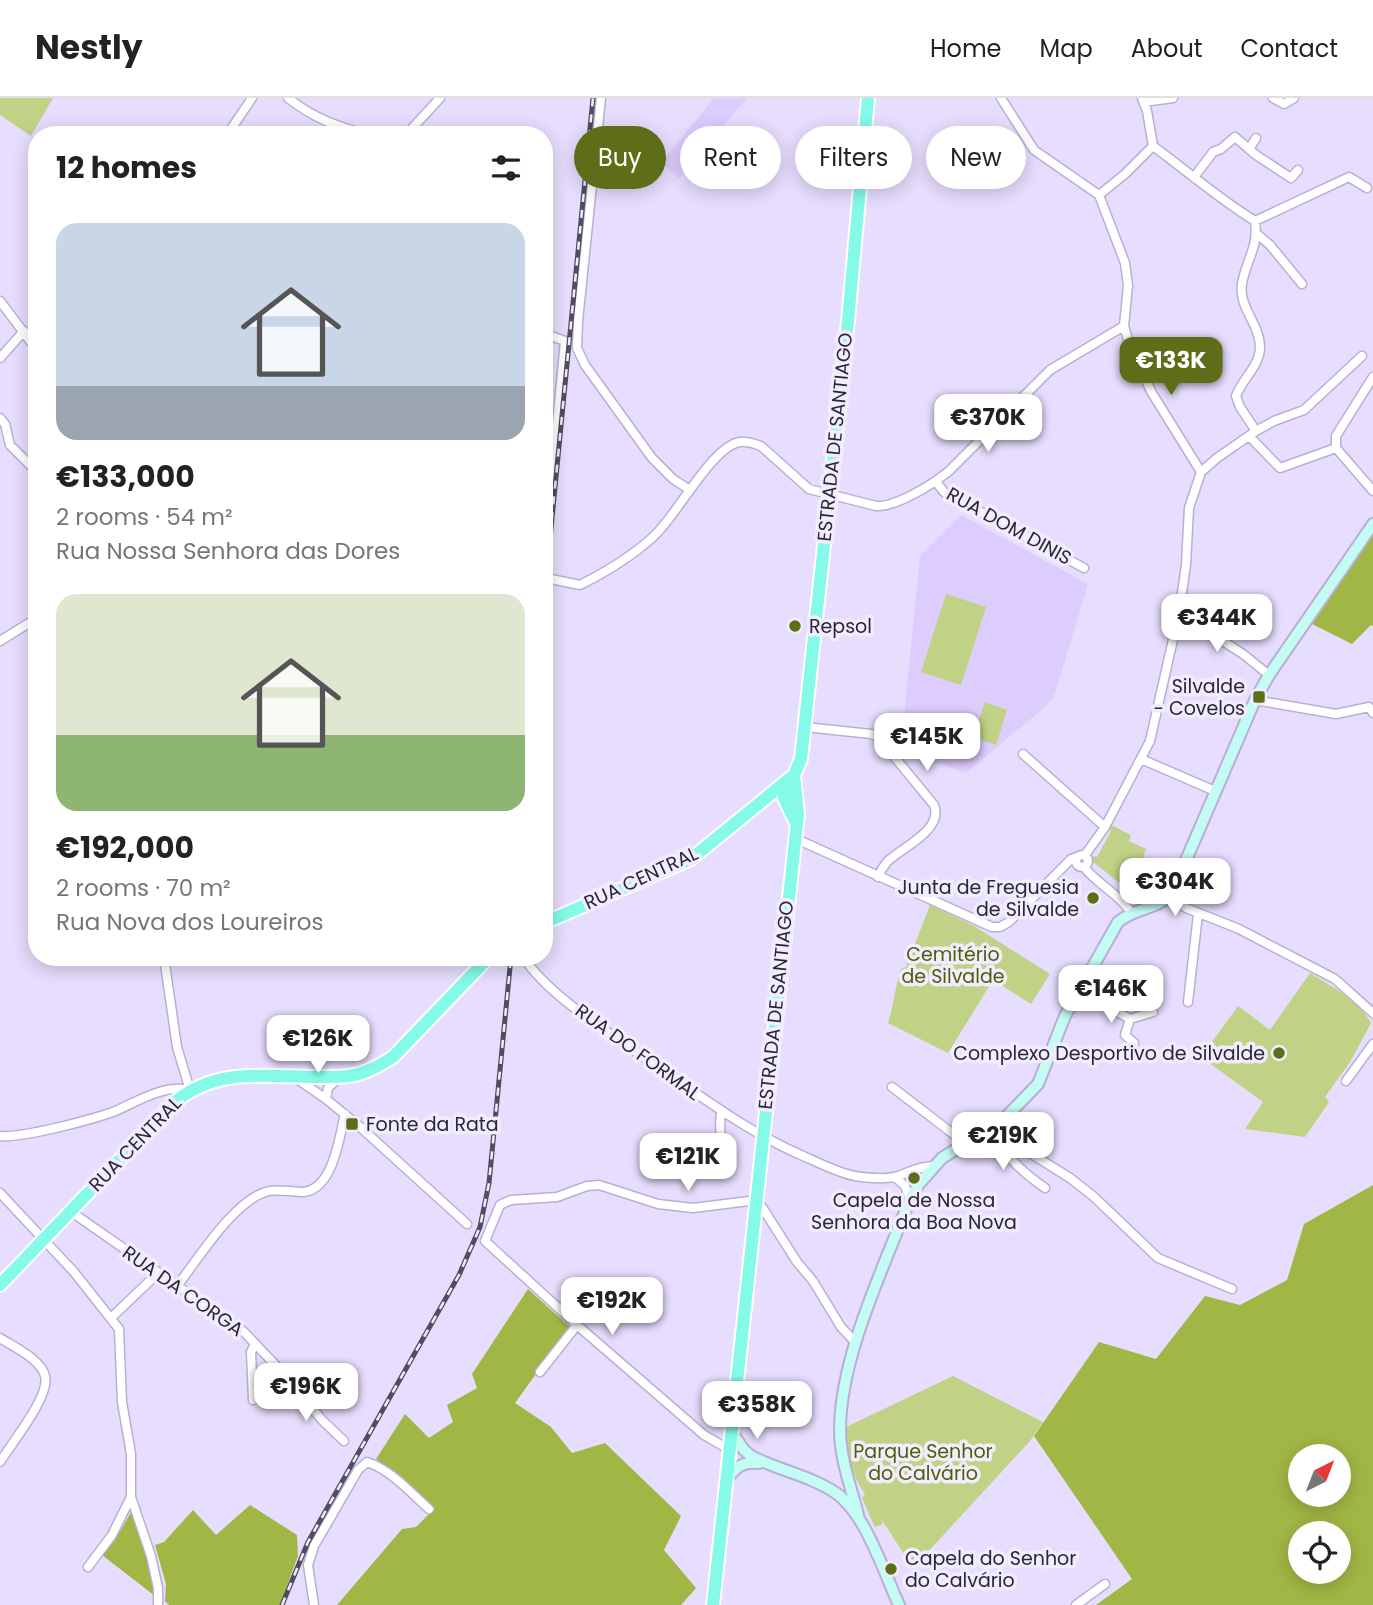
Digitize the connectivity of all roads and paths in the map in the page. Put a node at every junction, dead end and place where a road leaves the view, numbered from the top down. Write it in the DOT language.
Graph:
graph roads {
  1 [pos="252,98"];
  2 [pos="288,98"];
  3 [pos="440,98"];
  4 [pos="601,98"];
  5 [pos="868,98"];
  6 [pos="1001,98"];
  7 [pos="1173,98"];
  8 [pos="1273,98"];
  9 [pos="1294,98"];
  10 [pos="1143,100"];
  11 [pos="233,126"];
  12 [pos="337,126"];
  13 [pos="414,126"];
  14 [pos="1256,138"];
  15 [pos="1153,146"];
  16 [pos="1249,149"];
  17 [pos="1298,170"];
  18 [pos="1195,176"];
  19 [pos="1367,188"];
  20 [pos="1099,195"];
  21 [pos="1255,220"];
  22 [pos="1257,234"];
  23 [pos="1302,285"];
  24 [pos="0,301"];
  25 [pos="1124,326"];
  26 [pos="24,331"];
  27 [pos="28,337"];
  28 [pos="553,337"];
  29 [pos="1362,356"];
  30 [pos="0,358"];
  31 [pos="1373,377"];
  32 [pos="0,418"];
  33 [pos="1253,433"];
  34 [pos="1336,448"];
  35 [pos="28,463"];
  36 [pos="553,465"];
  37 [pos="1201,472"];
  38 [pos="936,482"];
  39 [pos="690,490"];
  40 [pos="1373,491"];
  41 [pos="828,494"];
  42 [pos="1373,524"];
  43 [pos="1084,568"];
  44 [pos="553,579"];
  45 [pos="1179,612"];
  46 [pos="28,624"];
  47 [pos="0,641"];
  48 [pos="1269,675"];
  49 [pos="1255,700"];
  50 [pos="1373,713"];
  51 [pos="805,727"];
  52 [pos="1023,754"];
  53 [pos="1141,759"];
  54 [pos="1215,791"];
  55 [pos="784,792"];
  56 [pos="1105,827"];
  57 [pos="794,838"];
  58 [pos="1081,861"];
  59 [pos="878,877"];
  60 [pos="1171,895"];
  61 [pos="1130,912"];
  62 [pos="1198,914"];
  63 [pos="553,919"];
  64 [pos="165,966"];
  65 [pos="480,966"];
  66 [pos="532,966"];
  67 [pos="1079,991"];
  68 [pos="1188,1002"];
  69 [pos="1153,1012"];
  70 [pos="1373,1013"];
  71 [pos="1130,1019"];
  72 [pos="1133,1043"];
  73 [pos="1373,1044"];
  74 [pos="293,1077"];
  75 [pos="338,1077"];
  76 [pos="1346,1081"];
  77 [pos="892,1087"];
  78 [pos="190,1090"];
  79 [pos="326,1099"];
  80 [pos="721,1111"];
  81 [pos="345,1114"];
  82 [pos="1003,1120"];
  83 [pos="990,1128"];
  84 [pos="0,1136"];
  85 [pos="762,1136"];
  86 [pos="965,1143"];
  87 [pos="730,1161"];
  88 [pos="933,1166"];
  89 [pos="895,1177"];
  90 [pos="1045,1188"];
  91 [pos="0,1193"];
  92 [pos="910,1199"];
  93 [pos="755,1202"];
  94 [pos="70,1211"];
  95 [pos="467,1224"];
  96 [pos="43,1239"];
  97 [pos="158,1273"];
  98 [pos="0,1285"];
  99 [pos="177,1286"];
  100 [pos="1232,1289"];
  101 [pos="111,1318"];
  102 [pos="577,1325"];
  103 [pos="0,1338"];
  104 [pos="856,1343"];
  105 [pos="255,1344"];
  106 [pos="540,1372"];
  107 [pos="253,1400"];
  108 [pos="732,1432"];
  109 [pos="344,1441"];
  110 [pos="730,1450"];
  111 [pos="748,1459"];
  112 [pos="0,1462"];
  113 [pos="846,1469"];
  114 [pos="727,1479"];
  115 [pos="822,1485"];
  116 [pos="131,1497"];
  117 [pos="429,1509"];
  118 [pos="858,1515"];
  119 [pos="88,1567"];
  120 [pos="1105,1584"];
  121 [pos="898,1604"];
  122 [pos="158,1605"];
  123 [pos="314,1605"];
  124 [pos="713,1605"];
  125 [pos="1076,1605"];
  1 -- 11 [label="street"];
  2 -- 12 [label="street"];
  3 -- 13 [label="street"];
  4 -- 39 [label="street"];
  5 -- 41 [label="main road, ESTRADA DE SANTIAGO"];
  6 -- 20 [label="street"];
  7 -- 10 [label="street"];
  8 -- 9 [label="street"];
  10 -- 15 [label="street"];
  14 -- 16 [label="street"];
  15 -- 18 [label="street"];
  15 -- 20 [label="street"];
  16 -- 17 [label="street"];
  16 -- 18 [label="street"];
  18 -- 21 [label="street"];
  19 -- 21 [label="street"];
  20 -- 25 [label="street"];
  21 -- 22 [label="street"];
  22 -- 23 [label="street"];
  22 -- 33 [label="street"];
  24 -- 26 [label="street"];
  25 -- 37 [label="street"];
  25 -- 38 [label="street"];
  26 -- 27 [label="street"];
  26 -- 30 [label="street"];
  28 -- 36 [label="street"];
  29 -- 33 [label="street"];
  31 -- 34 [label="street"];
  32 -- 35 [label="street"];
  33 -- 34 [label="street"];
  33 -- 37 [label="street"];
  34 -- 40 [label="street"];
  37 -- 45 [label="street"];
  38 -- 41 [label="street"];
  38 -- 43 [label="street, RUA DOM DINIS"];
  39 -- 41 [label="street"];
  39 -- 44 [label="street"];
  41 -- 51 [label="main road, ESTRADA DE SANTIAGO"];
  42 -- 48 [label="main road"];
  45 -- 48 [label="street"];
  45 -- 53 [label="street"];
  46 -- 47 [label="street"];
  48 -- 49 [label="main road"];
  49 -- 50 [label="street"];
  49 -- 54 [label="main road"];
  51 -- 55 [label="main road, ESTRADA DE SANTIAGO"];
  51 -- 59 [label="street"];
  52 -- 56 [label="street"];
  53 -- 54 [label="street"];
  53 -- 56 [label="street"];
  54 -- 60 [label="main road"];
  55 -- 57 [label="main road, ESTRADA DE SANTIAGO"];
  55 -- 63 [label="main road, RUA CENTRAL"];
  56 -- 58 [label="street"];
  57 -- 59 [label="street"];
  57 -- 85 [label="main road, ESTRADA DE SANTIAGO"];
  58 -- 59 [label="street"];
  58 -- 61 [label="street"];
  60 -- 61 [label="main road"];
  60 -- 62 [label="street"];
  61 -- 67 [label="main road"];
  62 -- 68 [label="street"];
  62 -- 70 [label="street"];
  64 -- 78 [label="street"];
  65 -- 75 [label="main road, RUA CENTRAL"];
  66 -- 80 [label="street, RUA DO FORMAL"];
  67 -- 71 [label="street"];
  67 -- 82 [label="main road"];
  69 -- 71 [label="street"];
  71 -- 72 [label="street"];
  73 -- 76 [label="street"];
  74 -- 75 [label="main road, RUA CENTRAL"];
  74 -- 78 [label="main road, RUA CENTRAL"];
  74 -- 79 [label="street"];
  75 -- 79 [label="street"];
  77 -- 86 [label="street"];
  78 -- 84 [label="street"];
  78 -- 94 [label="main road, RUA CENTRAL"];
  79 -- 81 [label="street"];
  80 -- 85 [label="street, RUA DO FORMAL"];
  80 -- 87 [label="street"];
  81 -- 95 [label="street"];
  81 -- 99 [label="street"];
  82 -- 83 [label="main road"];
  82 -- 100 [label="street"];
  83 -- 86 [label="main road"];
  83 -- 90 [label="street"];
  85 -- 89 [label="street, RUA DO FORMAL"];
  85 -- 93 [label="main road, ESTRADA DE SANTIAGO"];
  86 -- 88 [label="main road"];
  88 -- 89 [label="street, RUA DO FORMAL"];
  88 -- 92 [label="main road"];
  89 -- 92 [label="street"];
  91 -- 96 [label="street"];
  92 -- 104 [label="main road"];
  93 -- 102 [label="street"];
  93 -- 104 [label="street"];
  93 -- 108 [label="main road, ESTRADA DE SANTIAGO"];
  94 -- 96 [label="main road, RUA CENTRAL"];
  94 -- 97 [label="street, RUA DA CORGA"];
  96 -- 98 [label="main road, RUA CENTRAL"];
  96 -- 101 [label="street"];
  97 -- 99 [label="street, RUA DA CORGA"];
  97 -- 101 [label="street"];
  99 -- 105 [label="street, RUA DA CORGA"];
  101 -- 116 [label="street"];
  102 -- 106 [label="street"];
  102 -- 110 [label="street"];
  103 -- 112 [label="street"];
  104 -- 113 [label="main road"];
  105 -- 107 [label="street"];
  105 -- 109 [label="street, RUA DA CORGA"];
  108 -- 110 [label="main road, ESTRADA DE SANTIAGO"];
  108 -- 111 [label="main road"];
  110 -- 111 [label="main road"];
  110 -- 114 [label="main road, ESTRADA DE SANTIAGO"];
  111 -- 114 [label="main road"];
  111 -- 115 [label="main road"];
  113 -- 115 [label="main road"];
  113 -- 118 [label="main road"];
  114 -- 124 [label="main road, ESTRADA DE SANTIAGO"];
  115 -- 118 [label="main road"];
  116 -- 119 [label="street"];
  116 -- 122 [label="street"];
  117 -- 123 [label="street"];
  118 -- 121 [label="main road"];
  120 -- 125 [label="street"];
}
